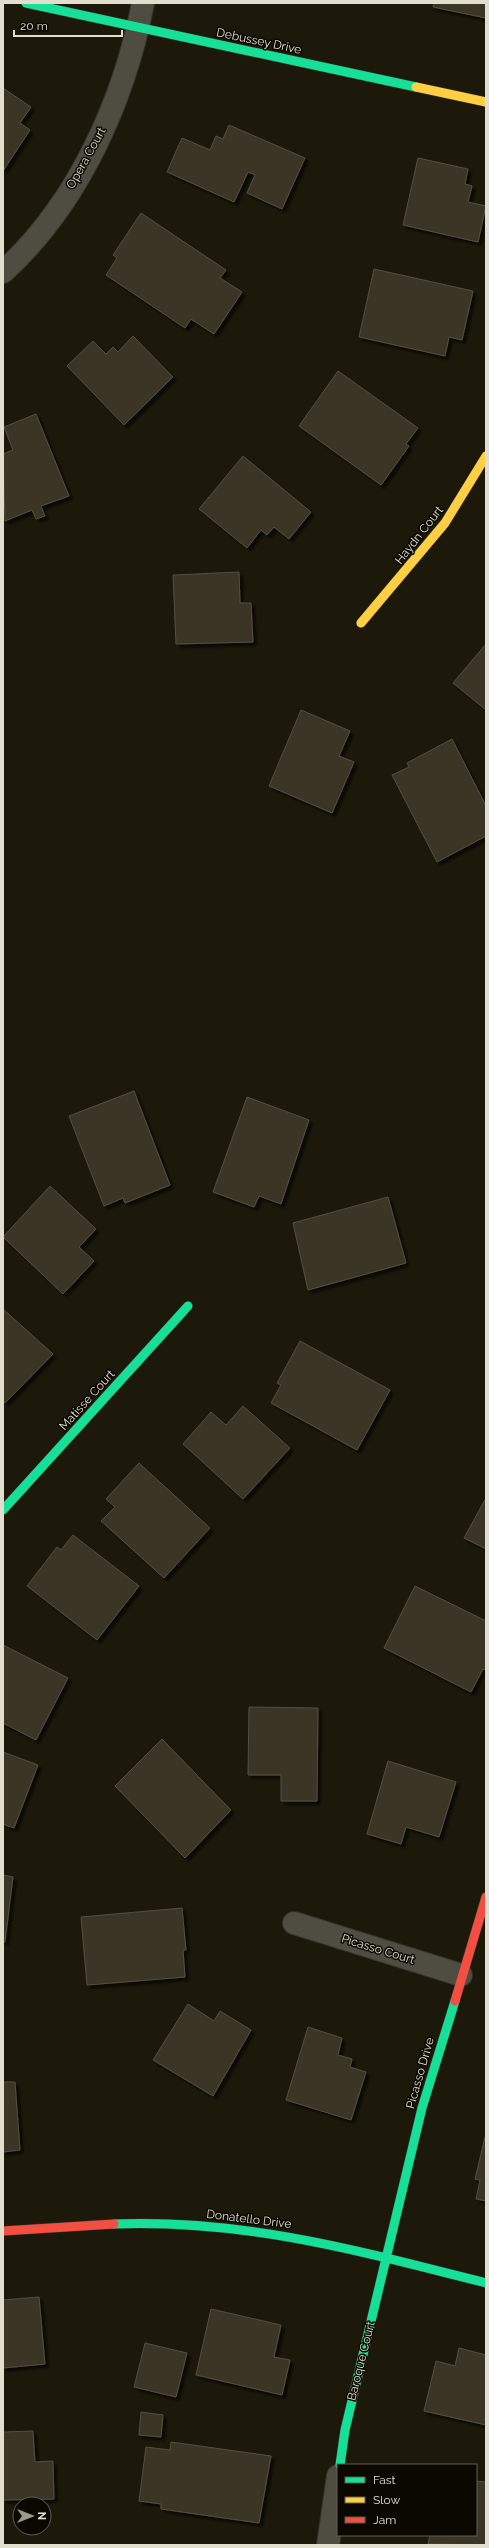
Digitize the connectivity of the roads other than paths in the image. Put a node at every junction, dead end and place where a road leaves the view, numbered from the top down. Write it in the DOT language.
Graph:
graph roads {
  1 [pos="26,3"];
  2 [pos="143,3"];
  3 [pos="138,27"];
  4 [pos="486,102"];
  5 [pos="3,272"];
  6 [pos="486,456"];
  7 [pos="362,623"];
  8 [pos="188,1306"];
  9 [pos="3,1510"];
  10 [pos="486,1897"];
  11 [pos="294,1922"];
  12 [pos="461,1975"];
  13 [pos="3,2231"];
  14 [pos="386,2258"];
  15 [pos="486,2283"];
  16 [pos="340,2464"];
  17 [pos="337,2483"];
  18 [pos="328,2545"];
  1 -- 3 [label="street, Debussey Drive"];
  2 -- 3 [label="street, Opera Court"];
  3 -- 4 [label="street, Debussey Drive"];
  3 -- 5 [label="street, Opera Court"];
  6 -- 7 [label="street, Haydn Court"];
  8 -- 9 [label="street, Matisse Court"];
  10 -- 12 [label="street, Picasso Drive"];
  11 -- 12 [label="street, Picasso Court"];
  12 -- 14 [label="street, Picasso Drive"];
  13 -- 14 [label="street, Donatello Drive"];
  14 -- 15 [label="street, Donatello Drive"];
  14 -- 16 [label="street, Baroque Court"];
  17 -- 18 [label="street"];
}
